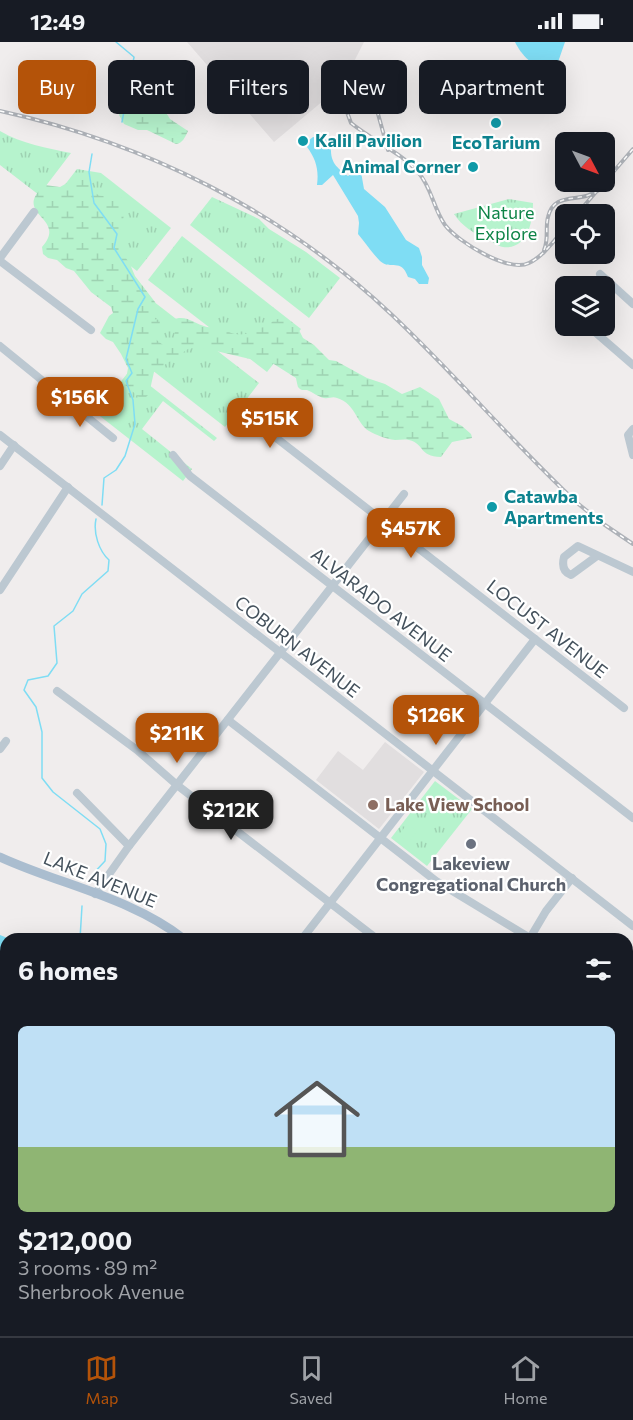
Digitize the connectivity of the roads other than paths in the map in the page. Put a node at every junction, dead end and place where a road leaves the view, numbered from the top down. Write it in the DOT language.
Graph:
graph roads {
  1 [pos="34,212"];
  2 [pos="0,259"];
  3 [pos="600,274"];
  4 [pos="633,304"];
  5 [pos="91,330"];
  6 [pos="600,336"];
  7 [pos="0,346"];
  8 [pos="633,365"];
  9 [pos="259,402"];
  10 [pos="630,432"];
  11 [pos="0,435"];
  12 [pos="113,438"];
  13 [pos="14,445"];
  14 [pos="172,455"];
  15 [pos="633,455"];
  16 [pos="0,466"];
  17 [pos="68,487"];
  18 [pos="404,494"];
  19 [pos="383,521"];
  20 [pos="597,556"];
  21 [pos="633,572"];
  22 [pos="331,586"];
  23 [pos="0,590"];
  24 [pos="535,639"];
  25 [pos="280,652"];
  26 [pos="57,691"];
  27 [pos="485,704"];
  28 [pos="624,708"];
  29 [pos="228,720"];
  30 [pos="6,741"];
  31 [pos="0,749"];
  32 [pos="433,770"];
  33 [pos="177,785"];
  34 [pos="77,793"];
  35 [pos="633,818"];
  36 [pos="380,838"];
  37 [pos="129,846"];
  38 [pos="0,857"];
  39 [pos="572,878"];
  40 [pos="95,894"];
  41 [pos="329,903"];
  42 [pos="633,926"];
  43 [pos="175,933"];
  44 [pos="306,933"];
  45 [pos="369,933"];
  46 [pos="522,933"];
  47 [pos="533,933"];
  1 -- 2 [label="street"];
  2 -- 5 [label="street"];
  3 -- 4 [label="street"];
  6 -- 8 [label="street"];
  7 -- 12 [label="street"];
  9 -- 19 [label="street, LOCUST AVENUE"];
  10 -- 15 [label="street"];
  11 -- 13 [label="street, COBURN AVENUE"];
  13 -- 16 [label="street"];
  13 -- 17 [label="street, COBURN AVENUE"];
  14 -- 22 [label="street, ALVARADO AVENUE"];
  17 -- 23 [label="street"];
  17 -- 25 [label="street, COBURN AVENUE"];
  18 -- 19 [label="street"];
  19 -- 22 [label="street"];
  19 -- 24 [label="street, LOCUST AVENUE"];
  20 -- 21 [label="street"];
  22 -- 25 [label="street"];
  22 -- 27 [label="street, ALVARADO AVENUE"];
  24 -- 27 [label="street"];
  24 -- 28 [label="street, LOCUST AVENUE"];
  25 -- 29 [label="street"];
  25 -- 32 [label="street, COBURN AVENUE"];
  26 -- 33 [label="street"];
  27 -- 32 [label="street"];
  27 -- 35 [label="street, ALVARADO AVENUE"];
  29 -- 33 [label="street"];
  29 -- 36 [label="street"];
  30 -- 31 [label="street"];
  32 -- 36 [label="street"];
  32 -- 39 [label="street, COBURN AVENUE"];
  33 -- 37 [label="street"];
  33 -- 41 [label="street"];
  34 -- 37 [label="street"];
  36 -- 41 [label="street"];
  36 -- 46 [label="street"];
  37 -- 40 [label="street"];
  38 -- 40 [label="main road, LAKE AVENUE"];
  39 -- 42 [label="street, COBURN AVENUE"];
  39 -- 47 [label="street"];
  40 -- 43 [label="main road, LAKE AVENUE"];
  41 -- 44 [label="street"];
  41 -- 45 [label="street"];
}
